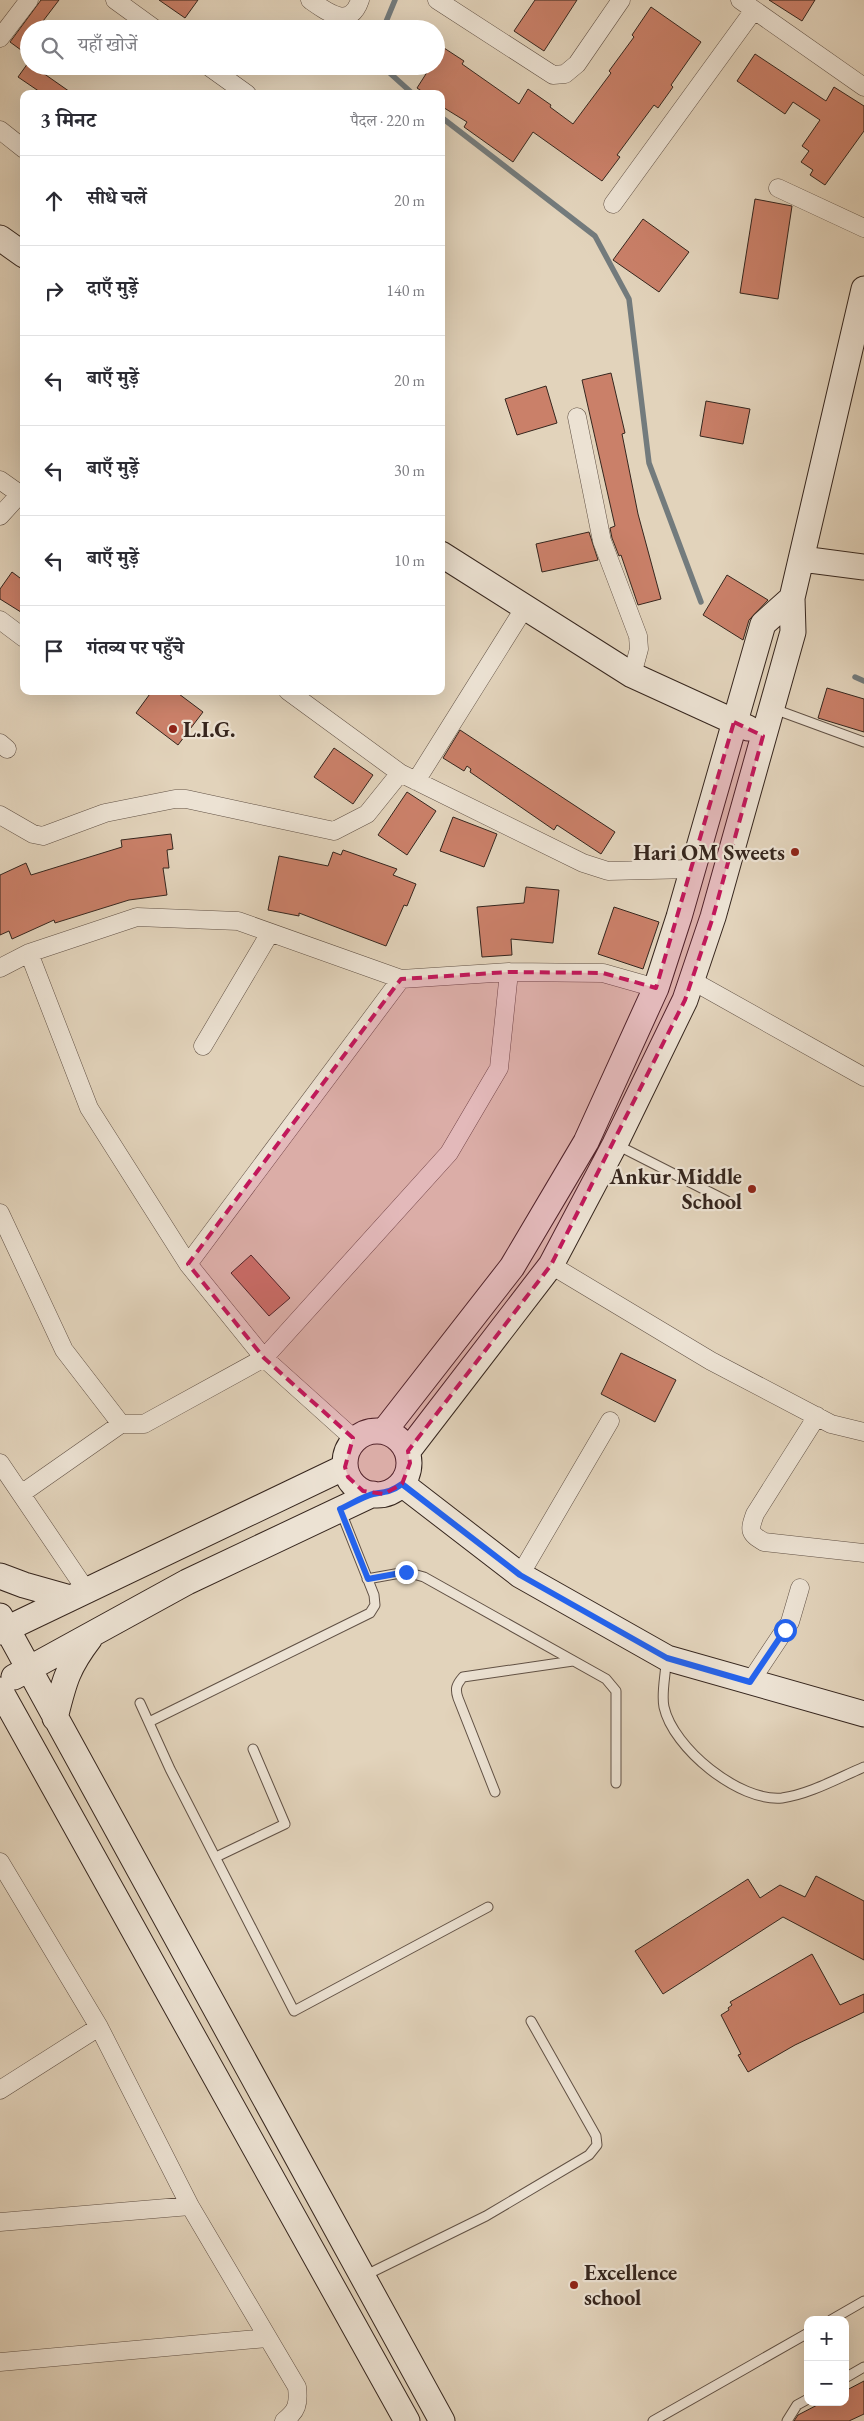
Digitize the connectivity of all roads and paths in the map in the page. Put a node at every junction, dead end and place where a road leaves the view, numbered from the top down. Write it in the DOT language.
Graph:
graph roads {
  1 [pos="29,0"];
  2 [pos="115,0"];
  3 [pos="310,0"];
  4 [pos="360,0"];
  5 [pos="438,0"];
  6 [pos="622,0"];
  7 [pos="740,0"];
  8 [pos="754,10"];
  9 [pos="143,20"];
  10 [pos="0,38"];
  11 [pos="221,75"];
  12 [pos="864,87"];
  13 [pos="241,90"];
  14 [pos="0,130"];
  15 [pos="20,146"];
  16 [pos="778,188"];
  17 [pos="613,204"];
  18 [pos="864,228"];
  19 [pos="0,238"];
  20 [pos="20,252"];
  21 [pos="864,289"];
  22 [pos="577,417"];
  23 [pos="0,480"];
  24 [pos="20,494"];
  25 [pos="20,497"];
  26 [pos="0,516"];
  27 [pos="445,557"];
  28 [pos="802,559"];
  29 [pos="864,567"];
  30 [pos="792,598"];
  31 [pos="525,607"];
  32 [pos="0,620"];
  33 [pos="20,635"];
  34 [pos="632,675"];
  35 [pos="293,695"];
  36 [pos="771,708"];
  37 [pos="734,722"];
  38 [pos="763,736"];
  39 [pos="864,742"];
  40 [pos="400,773"];
  41 [pos="416,781"];
  42 [pos="0,815"];
  43 [pos="692,868"];
  44 [pos="270,933"];
  45 [pos="29,953"];
  46 [pos="0,968"];
  47 [pos="509,972"];
  48 [pos="401,979"];
  49 [pos="691,980"];
  50 [pos="656,988"];
  51 [pos="203,1046"];
  52 [pos="864,1077"];
  53 [pos="615,1144"];
  54 [pos="727,1201"];
  55 [pos="0,1213"];
  56 [pos="188,1264"];
  57 [pos="551,1265"];
  58 [pos="264,1358"];
  59 [pos="817,1416"];
  60 [pos="610,1421"];
  61 [pos="121,1424"];
  62 [pos="384,1430"];
  63 [pos="864,1432"];
  64 [pos="353,1438"];
  65 [pos="408,1451"];
  66 [pos="0,1463"];
  67 [pos="345,1467"];
  68 [pos="402,1484"];
  69 [pos="21,1494"];
  70 [pos="373,1494"];
  71 [pos="340,1509"];
  72 [pos="864,1552"];
  73 [pos="520,1575"];
  74 [pos="0,1576"];
  75 [pos="368,1579"];
  76 [pos="800,1588"];
  77 [pos="78,1594"];
  78 [pos="2,1626"];
  79 [pos="95,1632"];
  80 [pos="667,1658"];
  81 [pos="573,1661"];
  82 [pos="28,1669"];
  83 [pos="750,1682"];
  84 [pos="0,1684"];
  85 [pos="0,1690"];
  86 [pos="140,1703"];
  87 [pos="864,1714"];
  88 [pos="55,1718"];
  89 [pos="149,1722"];
  90 [pos="253,1749"];
  91 [pos="864,1767"];
  92 [pos="616,1784"];
  93 [pos="495,1792"];
  94 [pos="216,1857"];
  95 [pos="0,1862"];
  96 [pos="488,1907"];
  97 [pos="532,2022"];
  98 [pos="99,2027"];
  99 [pos="0,2090"];
  100 [pos="190,2206"];
  101 [pos="0,2222"];
  102 [pos="362,2278"];
  103 [pos="864,2301"];
  104 [pos="838,2316"];
  105 [pos="804,2335"];
  106 [pos="267,2338"];
  107 [pos="0,2362"];
  108 [pos="864,2367"];
  109 [pos="849,2376"];
  110 [pos="804,2401"];
  111 [pos="284,2421"];
  112 [pos="407,2421"];
  113 [pos="442,2421"];
  114 [pos="653,2421"];
  115 [pos="787,2421"];
  1 -- 10 [label="street"];
  2 -- 9 [label="street"];
  3 -- 4 [label="street"];
  5 -- 6 [label="street"];
  7 -- 8 [label="street"];
  8 -- 12 [label="street"];
  8 -- 17 [label="street"];
  11 -- 13 [label="street"];
  14 -- 15 [label="street"];
  16 -- 18 [label="street"];
  19 -- 20 [label="street"];
  21 -- 28 [label="street"];
  22 -- 34 [label="street"];
  23 -- 24 [label="street"];
  25 -- 26 [label="street"];
  27 -- 31 [label="street"];
  28 -- 29 [label="street"];
  28 -- 30 [label="street"];
  30 -- 36 [label="street"];
  30 -- 37 [label="street"];
  31 -- 34 [label="street"];
  31 -- 41 [label="street"];
  32 -- 33 [label="street"];
  34 -- 37 [label="street"];
  35 -- 40 [label="street"];
  36 -- 38 [label="street"];
  36 -- 39 [label="lane"];
  37 -- 38 [label="street"];
  37 -- 43 [label="street"];
  38 -- 49 [label="street"];
  40 -- 41 [label="street"];
  40 -- 42 [label="street"];
  41 -- 43 [label="street"];
  43 -- 50 [label="street"];
  44 -- 45 [label="street"];
  44 -- 48 [label="street"];
  44 -- 51 [label="street"];
  45 -- 46 [label="street"];
  45 -- 56 [label="street"];
  47 -- 48 [label="street"];
  47 -- 50 [label="street"];
  47 -- 58 [label="street"];
  48 -- 56 [label="street"];
  49 -- 52 [label="street"];
  49 -- 53 [label="street"];
  50 -- 62 [label="street"];
  53 -- 54 [label="lane"];
  53 -- 57 [label="street"];
  55 -- 61 [label="street"];
  56 -- 58 [label="street"];
  57 -- 59 [label="street"];
  57 -- 65 [label="street"];
  58 -- 61 [label="street"];
  58 -- 64 [label="street"];
  59 -- 63 [label="street"];
  59 -- 72 [label="street"];
  60 -- 73 [label="street"];
  61 -- 69 [label="street"];
  62 -- 64 [label="street"];
  62 -- 65 [label="street"];
  64 -- 67 [label="street"];
  65 -- 68 [label="street"];
  66 -- 69 [label="street"];
  67 -- 70 [label="street"];
  67 -- 77 [label="street"];
  68 -- 70 [label="street"];
  68 -- 73 [label="street"];
  69 -- 77 [label="street"];
  70 -- 71 [label="street"];
  71 -- 75 [label="lane"];
  71 -- 79 [label="street"];
  73 -- 80 [label="street"];
  74 -- 77 [label="street"];
  75 -- 81 [label="lane"];
  75 -- 89 [label="lane"];
  76 -- 83 [label="street"];
  77 -- 78 [label="street"];
  78 -- 82 [label="street"];
  79 -- 82 [label="street"];
  79 -- 88 [label="street"];
  80 -- 83 [label="street"];
  80 -- 91 [label="lane"];
  81 -- 92 [label="lane"];
  81 -- 93 [label="lane"];
  82 -- 84 [label="street"];
  82 -- 88 [label="street"];
  83 -- 87 [label="street"];
  85 -- 112 [label="street"];
  86 -- 89 [label="lane"];
  88 -- 102 [label="street"];
  89 -- 94 [label="lane"];
  90 -- 94 [label="lane"];
  94 -- 96 [label="lane"];
  95 -- 98 [label="street"];
  97 -- 102 [label="lane"];
  98 -- 99 [label="street"];
  98 -- 100 [label="street"];
  100 -- 101 [label="street"];
  100 -- 106 [label="street"];
  102 -- 113 [label="street"];
  103 -- 104 [label="lane"];
  105 -- 114 [label="lane"];
  106 -- 107 [label="street"];
  106 -- 111 [label="street"];
  108 -- 109 [label="lane"];
  110 -- 115 [label="lane"];
}
